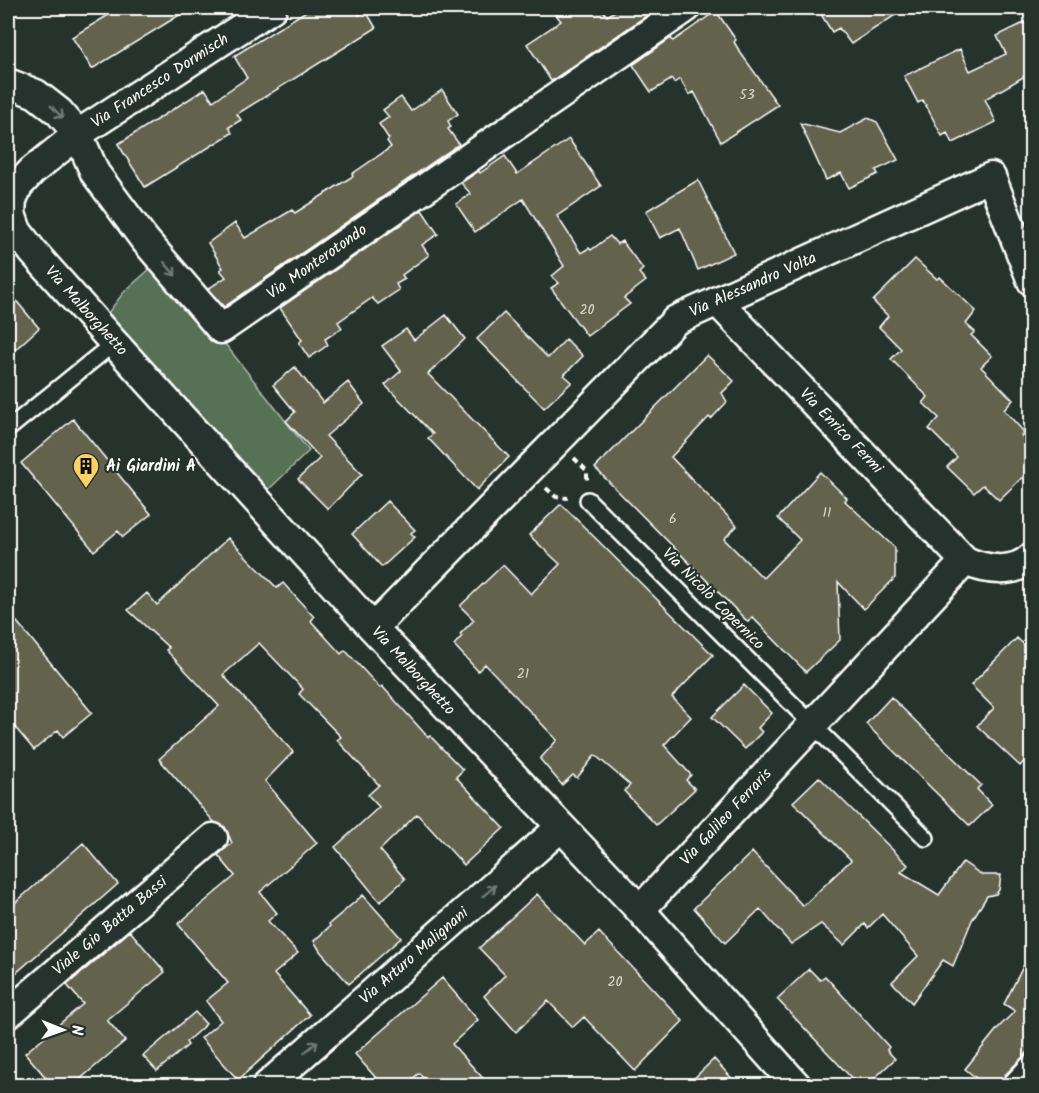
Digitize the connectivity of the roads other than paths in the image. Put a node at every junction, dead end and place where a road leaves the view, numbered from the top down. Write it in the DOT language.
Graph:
graph roads {
  1 [pos="272,8"];
  2 [pos="686,8"];
  3 [pos="8,83"];
  4 [pos="78,134"];
  5 [pos="8,221"];
  6 [pos="33,252"];
  7 [pos="1032,281"];
  8 [pos="717,302"];
  9 [pos="114,343"];
  10 [pos="8,429"];
  11 [pos="588,500"];
  12 [pos="1032,557"];
  13 [pos="965,561"];
  14 [pos="373,628"];
  15 [pos="813,724"];
  16 [pos="561,827"];
  17 [pos="213,838"];
  18 [pos="927,838"];
  19 [pos="640,910"];
  20 [pos="8,1014"];
  21 [pos="1032,1070"];
  22 [pos="267,1086"];
  23 [pos="797,1086"];
  24 [pos="1017,1086"];
  1 -- 4 [label="street, Via Francesco Dormisch"];
  4 -- 2 [label="street, Via Monterotondo, one-way"];
  3 -- 4 [label="street, Via Monterotondo, one-way"];
  4 -- 6 [label="street, Via Malborghetto"];
  5 -- 6 [label="lane, Via Malborghetto"];
  6 -- 9 [label="street, Via Malborghetto"];
  7 -- 8 [label="street, Via Alessandro Volta"];
  8 -- 13 [label="street, Via Enrico Fermi"];
  8 -- 14 [label="street, Via Alessandro Volta"];
  9 -- 10 [label="lane"];
  9 -- 14 [label="street, Via Malborghetto"];
  11 -- 15 [label="lane, Via Nicolò Copernico"];
  12 -- 13 [label="street"];
  13 -- 15 [label="street, Via Galileo Ferraris"];
  14 -- 16 [label="street, Via Malborghetto"];
  15 -- 18 [label="lane"];
  15 -- 19 [label="street, Via Galileo Ferraris"];
  16 -- 19 [label="street, Via Malborghetto"];
  22 -- 16 [label="street, Via Arturo Malignani, one-way"];
  17 -- 20 [label="street, Viale Gio Batta Bassi"];
  19 -- 23 [label="street, Via Malborghetto"];
  21 -- 24 [label="street"];
}
